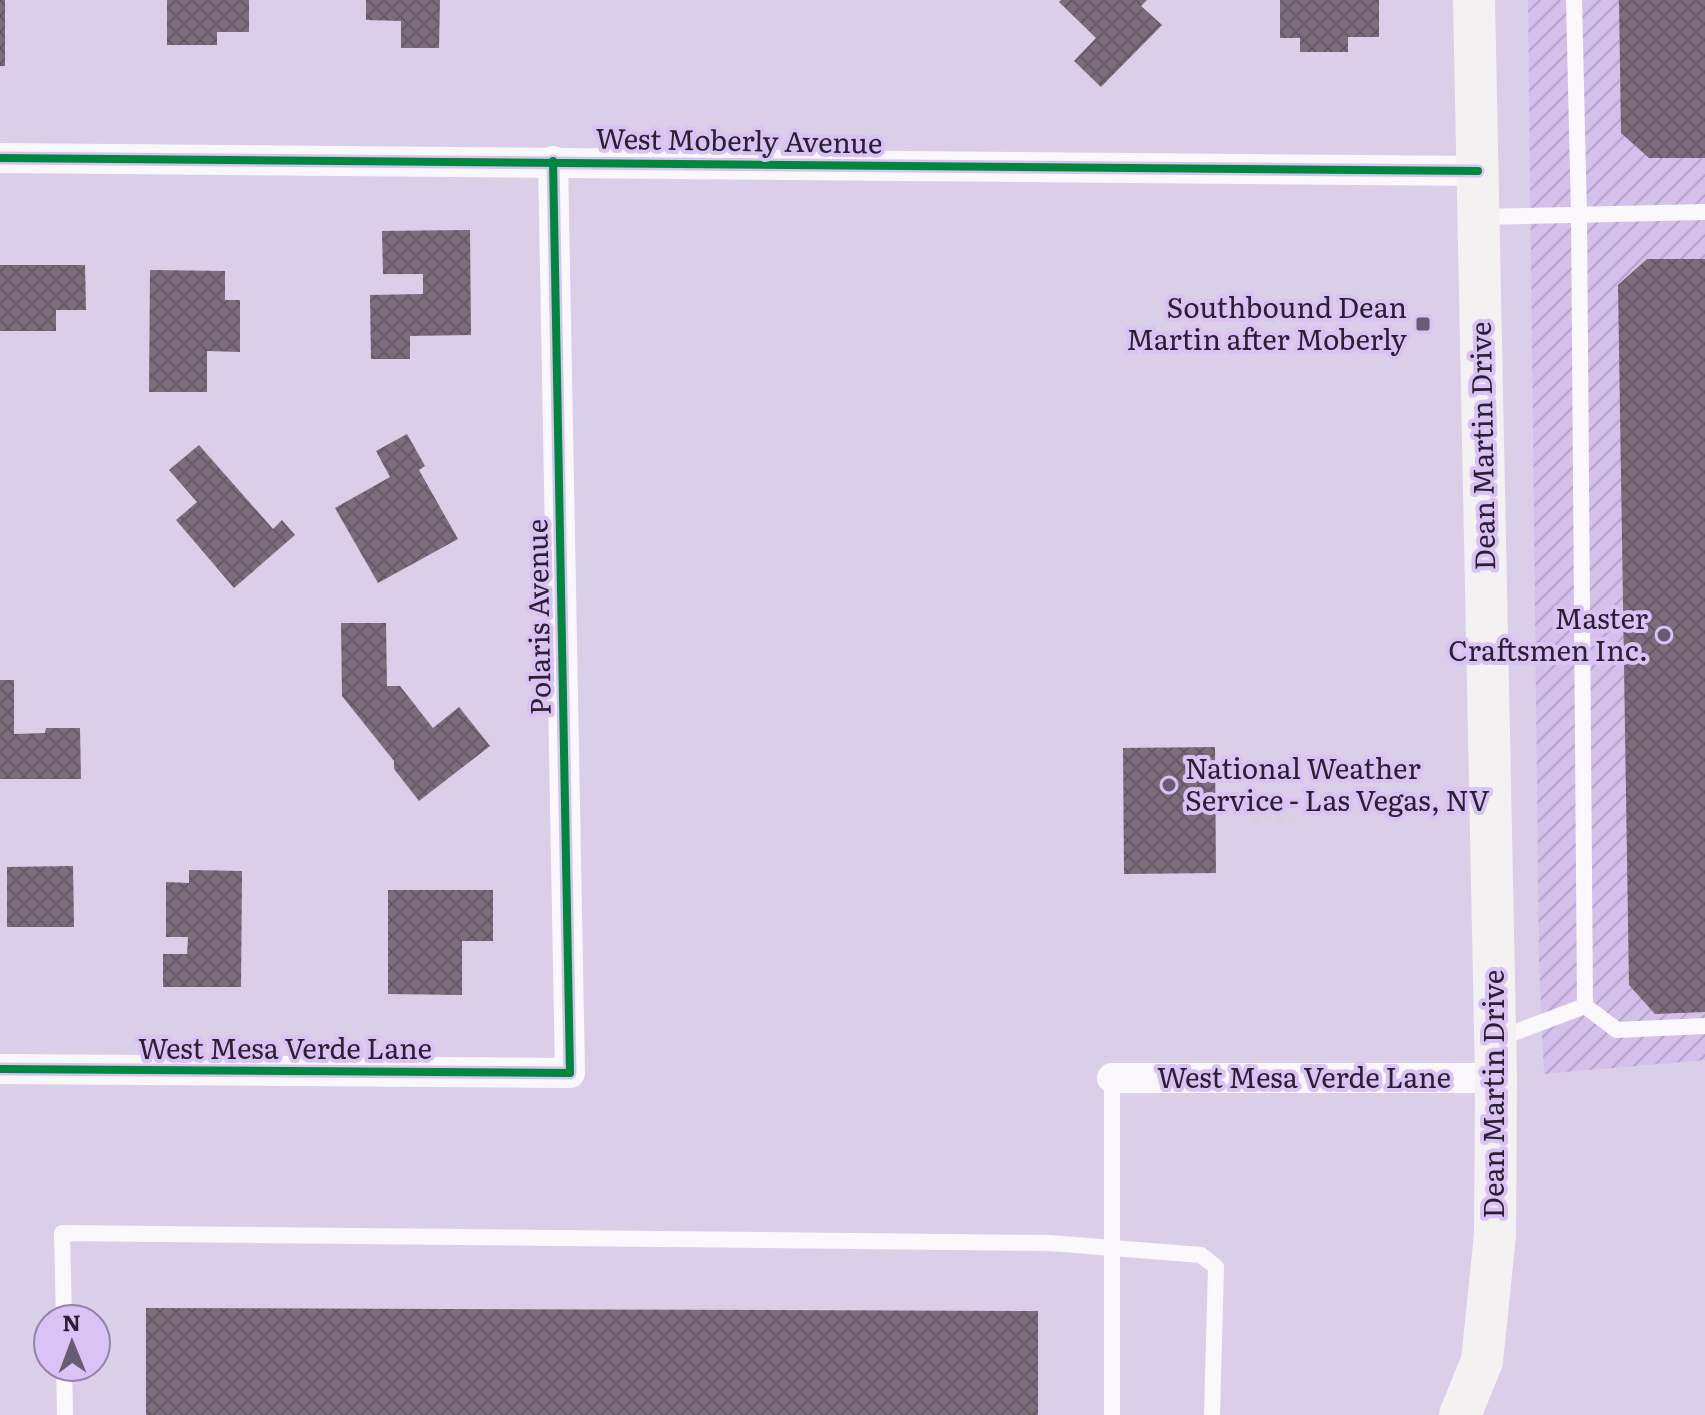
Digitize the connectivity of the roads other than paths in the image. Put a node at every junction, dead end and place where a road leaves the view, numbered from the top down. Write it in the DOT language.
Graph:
graph roads {
  1 [pos="1474,0"];
  2 [pos="1574,0"];
  3 [pos="0,158"];
  4 [pos="553,161"];
  5 [pos="1478,171"];
  6 [pos="1705,212"];
  7 [pos="1579,215"];
  8 [pos="1479,217"];
  9 [pos="1585,1006"];
  10 [pos="1705,1026"];
  11 [pos="1495,1059"];
  12 [pos="0,1069"];
  13 [pos="570,1073"];
  14 [pos="1112,1078"];
  15 [pos="1111,1249"];
  16 [pos="64,1303"];
  17 [pos="64,1383"];
  18 [pos="65,1415"];
  19 [pos="1112,1415"];
  20 [pos="1212,1415"];
  21 [pos="1460,1415"];
  1 -- 5 [label="main road, Dean Martin Drive"];
  2 -- 7 [label="lane"];
  3 -- 4 [label="street, West Moberly Avenue"];
  4 -- 5 [label="street, West Moberly Avenue"];
  4 -- 13 [label="street, Polaris Avenue"];
  5 -- 8 [label="main road, Dean Martin Drive"];
  6 -- 7 [label="lane"];
  7 -- 8 [label="lane"];
  7 -- 9 [label="lane"];
  8 -- 11 [label="main road, Dean Martin Drive"];
  9 -- 10 [label="lane"];
  9 -- 11 [label="lane"];
  11 -- 14 [label="street, West Mesa Verde Lane"];
  11 -- 21 [label="main road, Dean Martin Drive"];
  12 -- 13 [label="street, West Mesa Verde Lane"];
  14 -- 15 [label="lane"];
  15 -- 16 [label="lane"];
  15 -- 19 [label="lane"];
  15 -- 20 [label="lane"];
  17 -- 18 [label="lane"];
}
